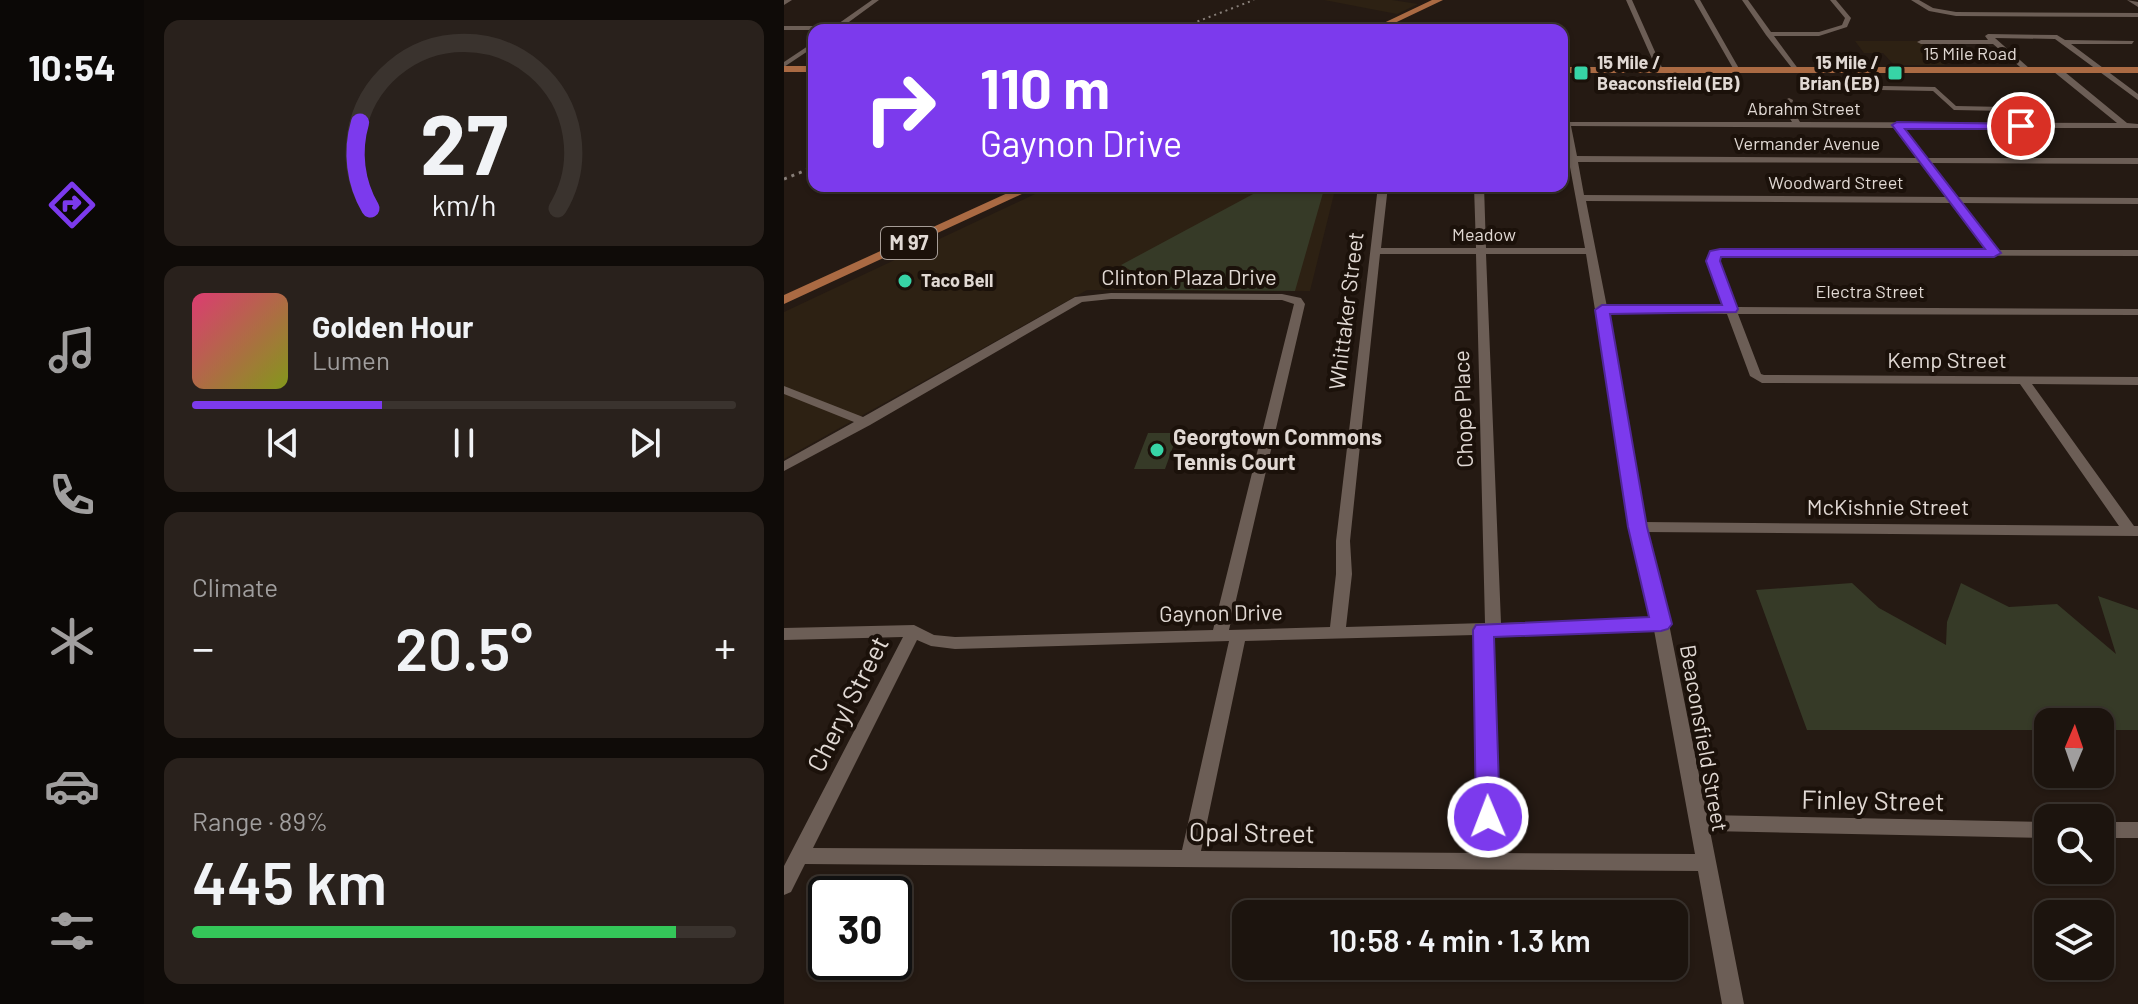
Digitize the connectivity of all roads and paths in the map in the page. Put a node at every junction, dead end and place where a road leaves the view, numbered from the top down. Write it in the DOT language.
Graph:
graph roads {
  1 [pos="789,0"];
  2 [pos="876,0"];
  3 [pos="1439,0"];
  4 [pos="1629,0"];
  5 [pos="1697,0"];
  6 [pos="1745,0"];
  7 [pos="1833,0"];
  8 [pos="1914,0"];
  9 [pos="2130,0"];
  10 [pos="784,3"];
  11 [pos="2138,5"];
  12 [pos="2138,15"];
  13 [pos="843,24"];
  14 [pos="1386,24"];
  15 [pos="784,28"];
  16 [pos="808,28"];
  17 [pos="1768,34"];
  18 [pos="1921,42"];
  19 [pos="1993,42"];
  20 [pos="2064,42"];
  21 [pos="2132,42"];
  22 [pos="808,49"];
  23 [pos="784,67"];
  24 [pos="808,69"];
  25 [pos="1568,70"];
  26 [pos="1661,70"];
  27 [pos="1738,70"];
  28 [pos="1795,70"];
  29 [pos="1869,70"];
  30 [pos="2026,70"];
  31 [pos="2057,70"];
  32 [pos="2103,70"];
  33 [pos="2138,70"];
  34 [pos="2138,98"];
  35 [pos="1789,100"];
  36 [pos="1996,100"];
  37 [pos="2005,109"];
  38 [pos="1568,124"];
  39 [pos="1798,125"];
  40 [pos="1897,125"];
  41 [pos="2021,126"];
  42 [pos="2125,126"];
  43 [pos="2138,126"];
  44 [pos="1568,134"];
  45 [pos="1573,159"];
  46 [pos="1925,161"];
  47 [pos="2138,161"];
  48 [pos="1020,192"];
  49 [pos="1382,192"];
  50 [pos="1479,192"];
  51 [pos="1581,198"];
  52 [pos="1954,200"];
  53 [pos="2138,201"];
  54 [pos="1377,251"];
  55 [pos="1482,251"];
  56 [pos="1590,251"];
  57 [pos="1994,253"];
  58 [pos="2138,253"];
  59 [pos="784,300"];
  60 [pos="1731,309"];
  61 [pos="1602,310"];
  62 [pos="2138,312"];
  63 [pos="2024,381"];
  64 [pos="2138,381"];
  65 [pos="784,390"];
  66 [pos="865,422"];
  67 [pos="784,467"];
  68 [pos="1637,527"];
  69 [pos="2134,530"];
  70 [pos="1661,624"];
  71 [pos="1488,630"];
  72 [pos="914,631"];
  73 [pos="1337,632"];
  74 [pos="784,634"];
  75 [pos="1229,635"];
  76 [pos="1697,823"];
  77 [pos="2034,830"];
  78 [pos="2114,830"];
  79 [pos="2138,830"];
  80 [pos="799,856"];
  81 [pos="1190,858"];
  82 [pos="1489,862"];
  83 [pos="1704,863"];
  84 [pos="784,886"];
  85 [pos="1733,1004"];
  1 -- 10 [label="street"];
  2 -- 13 [label="street"];
  3 -- 14 [label="main road"];
  4 -- 26 [label="street"];
  5 -- 27 [label="street"];
  6 -- 17 [label="street"];
  7 -- 17 [label="street"];
  8 -- 12 [label="street"];
  9 -- 11 [label="street"];
  15 -- 16 [label="street"];
  17 -- 28 [label="street"];
  18 -- 19 [label="street"];
  19 -- 20 [label="street"];
  19 -- 30 [label="street"];
  20 -- 21 [label="street"];
  20 -- 32 [label="street"];
  22 -- 23 [label="street"];
  23 -- 24 [label="main road"];
  25 -- 26 [label="main road, 15 Mile Road"];
  26 -- 27 [label="main road, 15 Mile Road"];
  27 -- 28 [label="main road, 15 Mile Road"];
  28 -- 29 [label="main road, 15 Mile Road"];
  29 -- 30 [label="main road, 15 Mile Road"];
  29 -- 37 [label="street"];
  30 -- 31 [label="main road, 15 Mile Road"];
  31 -- 32 [label="main road, 15 Mile Road"];
  31 -- 42 [label="street"];
  32 -- 33 [label="main road, 15 Mile Road"];
  32 -- 34 [label="street"];
  35 -- 39 [label="street"];
  36 -- 37 [label="street"];
  37 -- 41 [label="street"];
  38 -- 39 [label="street, Abrahm Street"];
  39 -- 40 [label="street, Abrahm Street"];
  40 -- 41 [label="street, Abrahm Street"];
  40 -- 46 [label="street"];
  41 -- 42 [label="street, Abrahm Street"];
  42 -- 43 [label="street, Abrahm Street"];
  44 -- 45 [label="street, Beaconsfield Street"];
  45 -- 46 [label="street, Vermander Avenue"];
  45 -- 51 [label="street, Beaconsfield Street"];
  46 -- 47 [label="street, Vermander Avenue"];
  46 -- 52 [label="street"];
  48 -- 59 [label="main road, M 97"];
  49 -- 54 [label="street, Whittaker Street"];
  50 -- 55 [label="street, Chope Place"];
  51 -- 52 [label="street, Woodward Street"];
  51 -- 56 [label="street, Beaconsfield Street"];
  52 -- 53 [label="street, Woodward Street"];
  52 -- 57 [label="street"];
  54 -- 55 [label="street, Meadow"];
  54 -- 73 [label="street, Whittaker Street"];
  55 -- 56 [label="street, Meadow"];
  55 -- 71 [label="street, Chope Place"];
  56 -- 61 [label="street, Beaconsfield Street"];
  57 -- 58 [label="street"];
  57 -- 60 [label="street"];
  60 -- 61 [label="street, Electra Street"];
  60 -- 62 [label="street, Electra Street"];
  60 -- 63 [label="street, Kemp Street"];
  61 -- 68 [label="street, Beaconsfield Street"];
  63 -- 64 [label="street, Kemp Street"];
  63 -- 69 [label="street"];
  65 -- 66 [label="street"];
  66 -- 67 [label="street, Clinton Plaza Drive"];
  66 -- 75 [label="street, Clinton Plaza Drive"];
  68 -- 69 [label="street, McKishnie Street"];
  68 -- 70 [label="street, Beaconsfield Street"];
  70 -- 71 [label="street, Gaynon Drive"];
  70 -- 76 [label="street, Beaconsfield Street"];
  71 -- 73 [label="street, Gaynon Drive"];
  71 -- 82 [label="street, Chope Place"];
  72 -- 74 [label="street, Gaynon Drive"];
  72 -- 75 [label="street, Gaynon Drive"];
  72 -- 80 [label="street, Cheryl Street"];
  73 -- 75 [label="street, Gaynon Drive"];
  75 -- 81 [label="street"];
  76 -- 77 [label="street, Finley Street"];
  76 -- 83 [label="street, Beaconsfield Street"];
  78 -- 79 [label="street"];
  80 -- 81 [label="street, Opal Street"];
  80 -- 84 [label="street, Cheryl Street"];
  81 -- 82 [label="street, Opal Street"];
  82 -- 83 [label="street, Opal Street"];
  83 -- 85 [label="street, Beaconsfield Street"];
}
